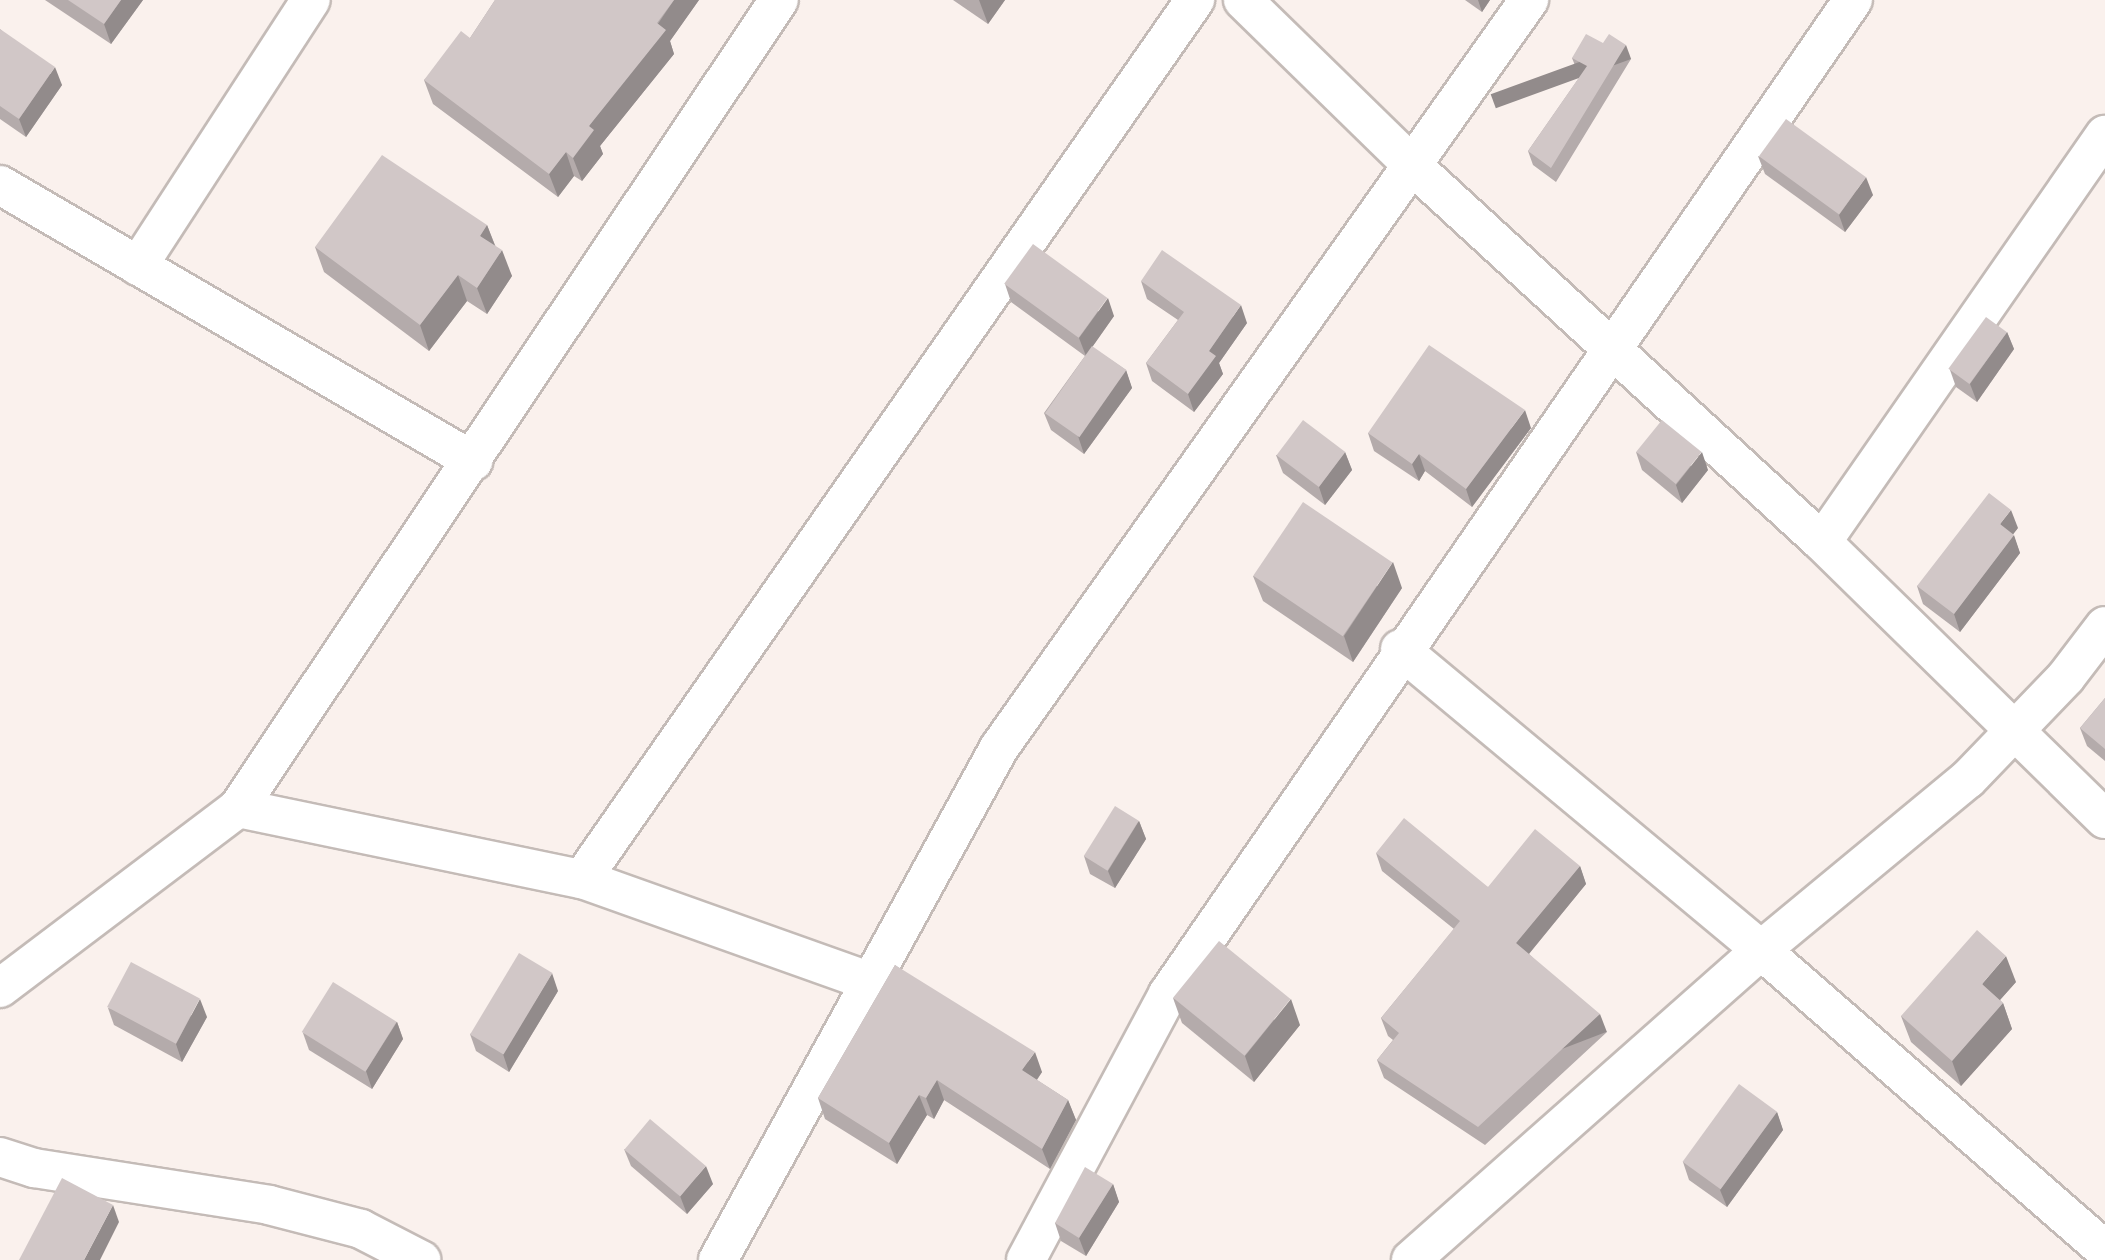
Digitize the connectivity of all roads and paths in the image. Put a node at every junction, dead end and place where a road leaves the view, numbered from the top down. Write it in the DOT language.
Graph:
graph roads {
  1 [pos="311,0"];
  2 [pos="779,0"];
  3 [pos="1195,0"];
  4 [pos="1243,0"];
  5 [pos="1529,0"];
  6 [pos="1853,0"];
  7 [pos="2105,135"];
  8 [pos="1415,168"];
  9 [pos="0,186"];
  10 [pos="138,266"];
  11 [pos="1614,352"];
  12 [pos="473,461"];
  13 [pos="1822,542"];
  14 [pos="2105,626"];
  15 [pos="1400,649"];
  16 [pos="2016,730"];
  17 [pos="239,808"];
  18 [pos="2105,819"];
  19 [pos="582,879"];
  20 [pos="1761,950"];
  21 [pos="874,983"];
  22 [pos="0,988"];
  23 [pos="0,1157"];
  24 [pos="2105,1250"];
  25 [pos="421,1260"];
  26 [pos="718,1260"];
  27 [pos="1026,1260"];
  28 [pos="1411,1260"];
  1 -- 10 [label="street"];
  2 -- 12 [label="street"];
  3 -- 19 [label="street"];
  4 -- 8 [label="street"];
  5 -- 8 [label="street"];
  6 -- 11 [label="street"];
  7 -- 13 [label="street"];
  8 -- 11 [label="street"];
  8 -- 21 [label="street"];
  9 -- 10 [label="street"];
  10 -- 12 [label="street"];
  11 -- 13 [label="street"];
  11 -- 15 [label="street"];
  12 -- 17 [label="street"];
  13 -- 16 [label="street"];
  14 -- 16 [label="street"];
  15 -- 20 [label="street"];
  15 -- 27 [label="street"];
  16 -- 18 [label="street"];
  16 -- 20 [label="street"];
  17 -- 19 [label="street"];
  17 -- 22 [label="street"];
  19 -- 21 [label="street"];
  20 -- 24 [label="street"];
  20 -- 28 [label="street"];
  21 -- 26 [label="street"];
  23 -- 25 [label="street"];
}
